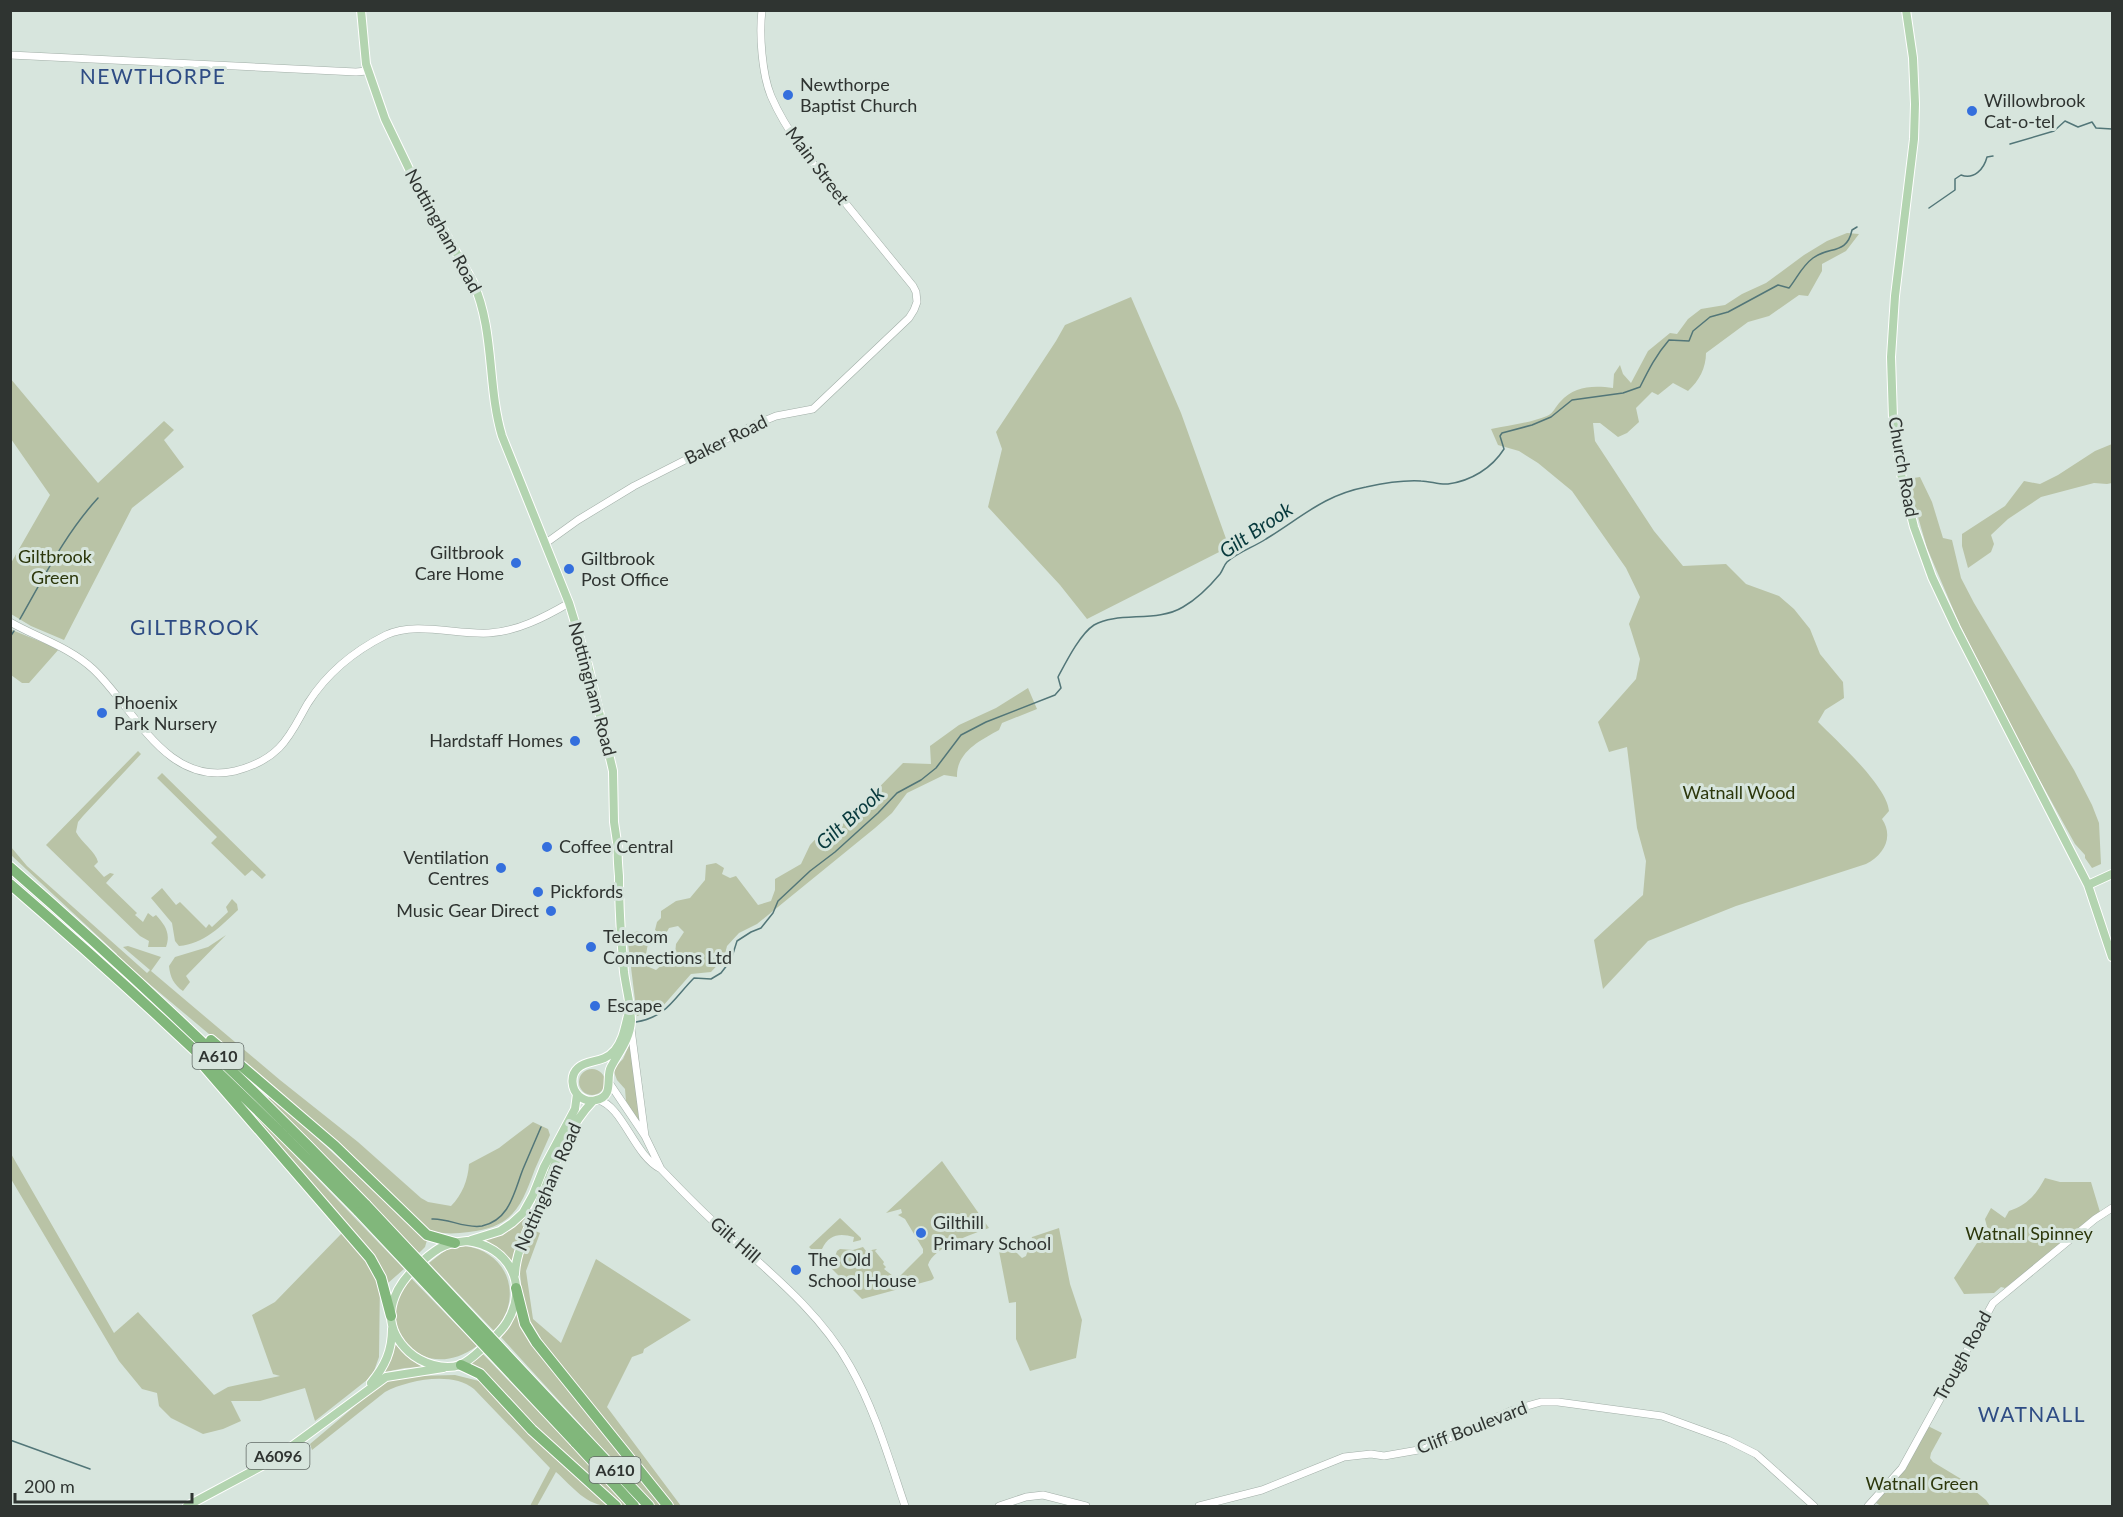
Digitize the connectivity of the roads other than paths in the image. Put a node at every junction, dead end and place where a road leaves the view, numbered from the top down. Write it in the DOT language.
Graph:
graph roads {
  1 [pos="361,10"];
  2 [pos="762,10"];
  3 [pos="1906,10"];
  4 [pos="10,55"];
  5 [pos="367,71"];
  6 [pos="917,302"];
  7 [pos="546,543"];
  8 [pos="569,603"];
  9 [pos="10,622"];
  10 [pos="10,867"];
  11 [pos="2112,873"];
  12 [pos="10,884"];
  13 [pos="2088,885"];
  14 [pos="2112,957"];
  15 [pos="162,1011"];
  16 [pos="629,1012"];
  17 [pos="630,1023"];
  18 [pos="589,1064"];
  19 [pos="609,1074"];
  20 [pos="610,1084"];
  21 [pos="577,1094"];
  22 [pos="596,1101"];
  23 [pos="645,1136"];
  24 [pos="661,1169"];
  25 [pos="2112,1208"];
  26 [pos="466,1241"];
  27 [pos="454,1243"];
  28 [pos="515,1283"];
  29 [pos="391,1319"];
  30 [pos="455,1366"];
  31 [pos="361,1395"];
  32 [pos="578,1438"];
  33 [pos="187,1506"];
  34 [pos="616,1506"];
  35 [pos="634,1506"];
  36 [pos="649,1506"];
  37 [pos="668,1506"];
  38 [pos="905,1506"];
  39 [pos="999,1506"];
  40 [pos="1086,1506"];
  41 [pos="1199,1506"];
  42 [pos="1814,1506"];
  43 [pos="1868,1506"];
  1 -- 5 [label="main road, Nottingham Road"];
  2 -- 6 [label="street, Main Street"];
  3 -- 13 [label="main road, Church Road"];
  4 -- 5 [label="street"];
  5 -- 7 [label="main road, Nottingham Road"];
  6 -- 7 [label="street, Baker Road"];
  7 -- 8 [label="main road, Nottingham Road"];
  8 -- 9 [label="street"];
  8 -- 16 [label="main road, Nottingham Road"];
  10 -- 15 [label="highway, A610"];
  11 -- 13 [label="main road"];
  12 -- 15 [label="highway, A610"];
  13 -- 14 [label="main road, Church Road"];
  15 -- 27 [label="highway"];
  15 -- 29 [label="highway"];
  15 -- 32 [label="highway, A610, bridge"];
  16 -- 17 [label="main road, Nottingham Road"];
  16 -- 18 [label="main road, Nottingham Road"];
  17 -- 19 [label="main road, Nottingham Road"];
  17 -- 23 [label="street"];
  18 -- 19 [label="main road"];
  18 -- 21 [label="main road, Nottingham Road"];
  19 -- 20 [label="main road"];
  20 -- 22 [label="main road, Nottingham Road"];
  20 -- 23 [label="street, Gilt Hill"];
  21 -- 22 [label="main road, Nottingham Road"];
  21 -- 26 [label="main road, Nottingham Road"];
  22 -- 24 [label="street, Gilt Hill"];
  22 -- 28 [label="main road, Nottingham Road"];
  23 -- 24 [label="street, Gilt Hill"];
  24 -- 38 [label="street, Gilt Hill"];
  25 -- 43 [label="street, Trough Road"];
  26 -- 27 [label="main road"];
  26 -- 28 [label="main road"];
  27 -- 29 [label="main road"];
  28 -- 30 [label="main road"];
  28 -- 37 [label="highway"];
  29 -- 30 [label="main road"];
  29 -- 31 [label="main road, A6096"];
  30 -- 31 [label="main road, A6096"];
  30 -- 34 [label="highway"];
  31 -- 33 [label="main road, A6096"];
  32 -- 35 [label="highway, A610"];
  32 -- 36 [label="highway, A610"];
  39 -- 40 [label="street"];
  41 -- 42 [label="street, Cliff Boulevard"];
}
